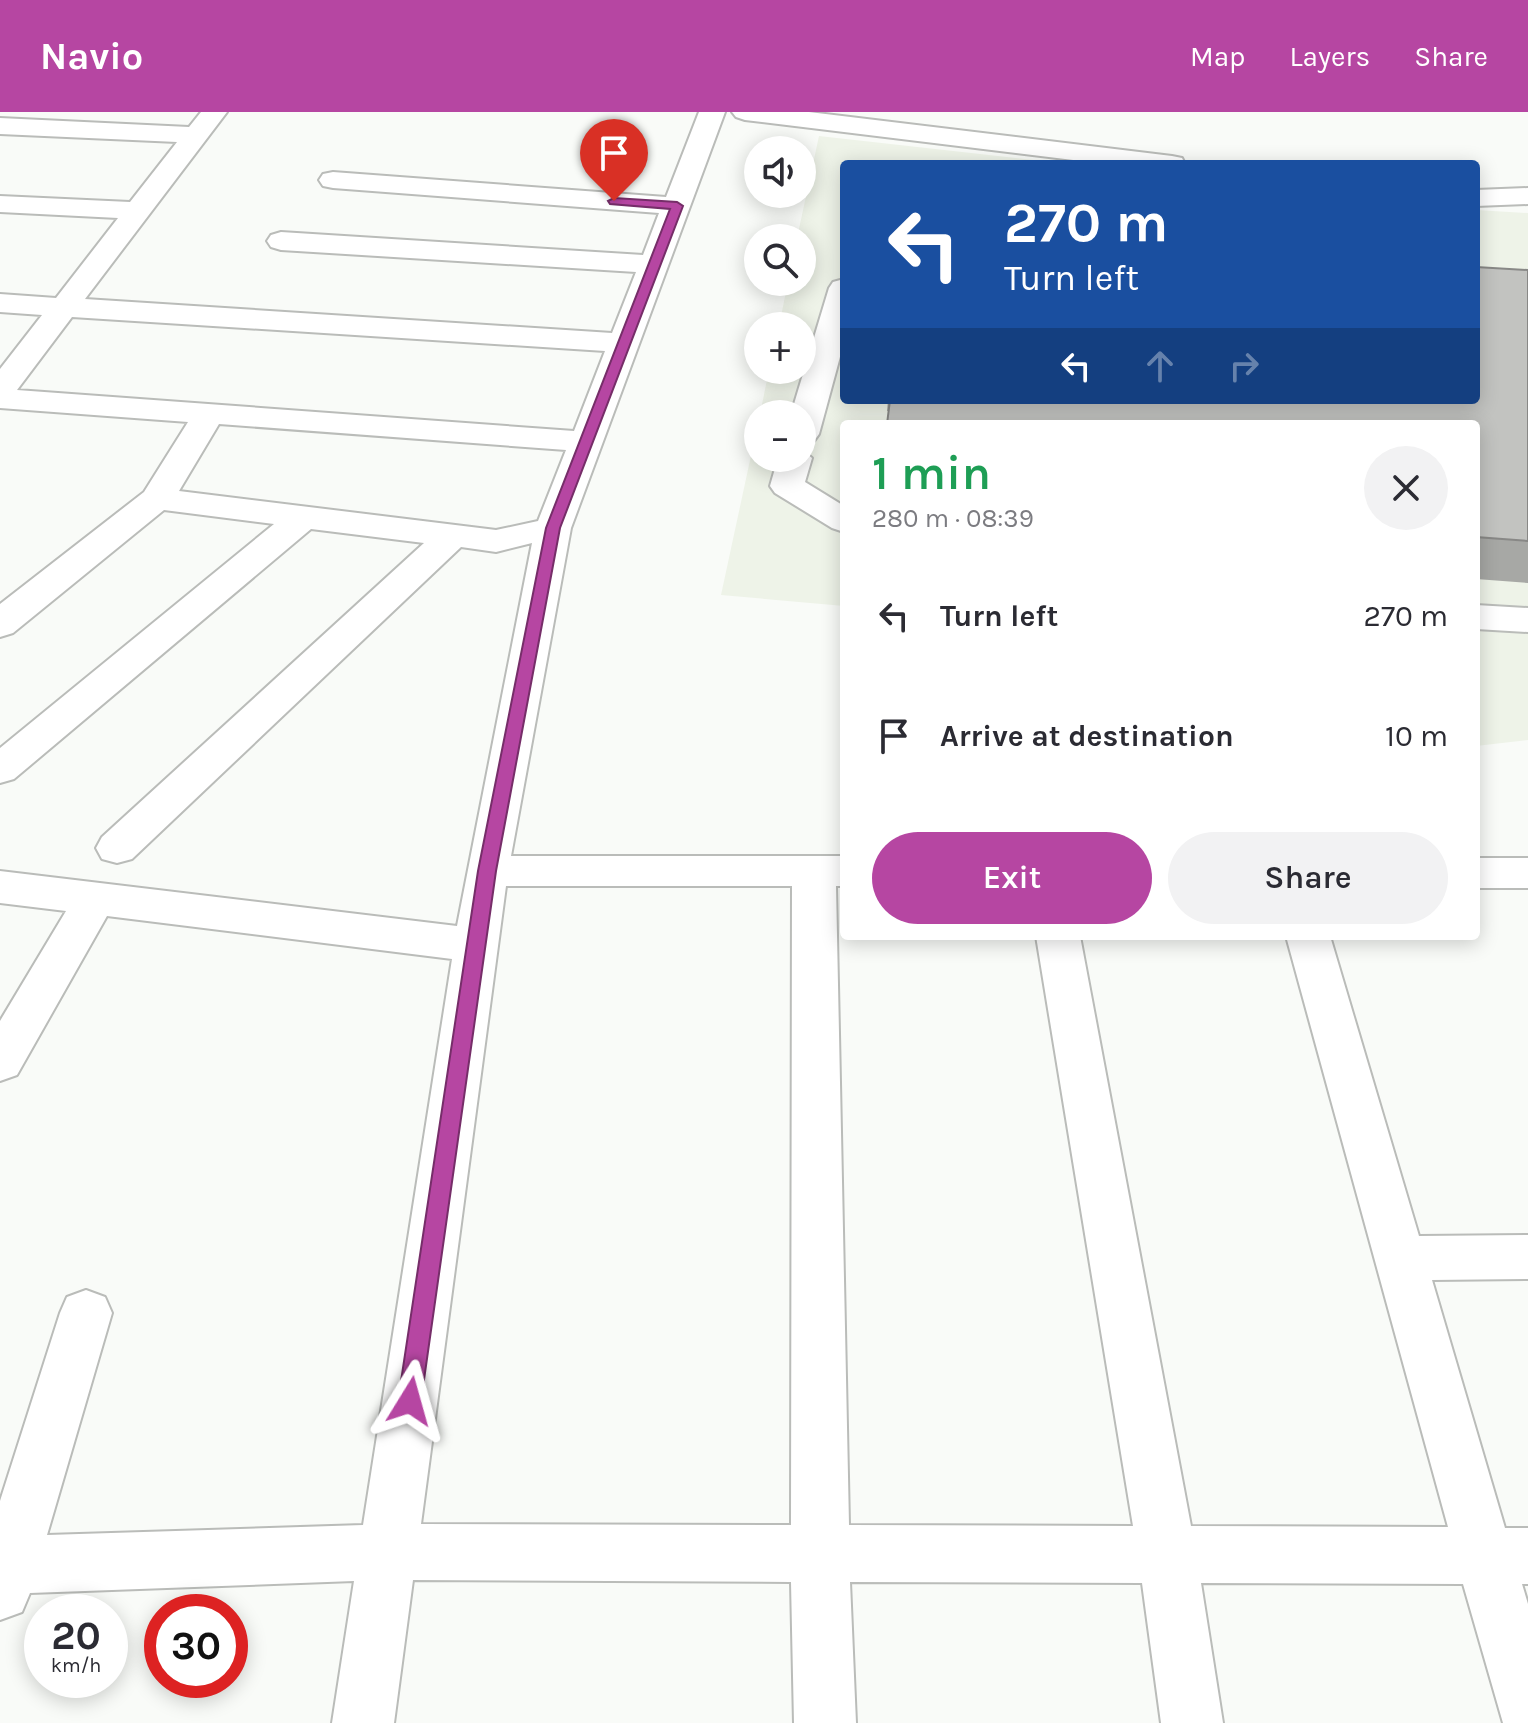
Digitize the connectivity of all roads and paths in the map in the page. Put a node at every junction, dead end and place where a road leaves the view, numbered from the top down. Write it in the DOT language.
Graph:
graph roads {
  1 [pos="214,112"];
  2 [pos="712,112"];
  3 [pos="745,112"];
  4 [pos="0,126"];
  5 [pos="195,135"];
  6 [pos="1120,160"];
  7 [pos="333,180"];
  8 [pos="1528,196"];
  9 [pos="1480,198"];
  10 [pos="0,204"];
  11 [pos="677,206"];
  12 [pos="140,211"];
  13 [pos="281,241"];
  14 [pos="653,264"];
  15 [pos="840,302"];
  16 [pos="0,303"];
  17 [pos="64,308"];
  18 [pos="622,343"];
  19 [pos="0,390"];
  20 [pos="0,398"];
  21 [pos="812,400"];
  22 [pos="209,414"];
  23 [pos="586,442"];
  24 [pos="791,472"];
  25 [pos="157,499"];
  26 [pos="304,517"];
  27 [pos="840,519"];
  28 [pos="553,528"];
  29 [pos="451,537"];
  30 [pos="1480,617"];
  31 [pos="1528,620"];
  32 [pos="0,625"];
  33 [pos="0,769"];
  34 [pos="117,848"];
  35 [pos="487,871"];
  36 [pos="829,871"];
  37 [pos="1480,873"];
  38 [pos="1528,873"];
  39 [pos="0,887"];
  40 [pos="95,899"];
  41 [pos="1059,940"];
  42 [pos="1309,940"];
  43 [pos="476,945"];
  44 [pos="0,1062"];
  45 [pos="1528,1257"];
  46 [pos="1401,1258"];
  47 [pos="86,1313"];
  48 [pos="388,1552"];
  49 [pos="820,1554"];
  50 [pos="1167,1555"];
  51 [pos="1507,1556"];
  52 [pos="3,1574"];
  53 [pos="1528,1708"];
  54 [pos="363,1723"];
  55 [pos="825,1723"];
  56 [pos="1192,1723"];
  1 -- 5 [label="street"];
  2 -- 11 [label="street"];
  3 -- 6 [label="street"];
  4 -- 5 [label="street"];
  5 -- 12 [label="street"];
  7 -- 11 [label="street"];
  8 -- 9 [label="street"];
  10 -- 12 [label="street"];
  11 -- 14 [label="street"];
  12 -- 17 [label="street"];
  13 -- 14 [label="street"];
  14 -- 18 [label="street"];
  15 -- 21 [label="street"];
  16 -- 17 [label="street"];
  17 -- 18 [label="street"];
  17 -- 19 [label="street"];
  18 -- 23 [label="street"];
  20 -- 22 [label="street"];
  22 -- 23 [label="street"];
  22 -- 25 [label="street"];
  23 -- 28 [label="street"];
  24 -- 27 [label="street"];
  25 -- 26 [label="street"];
  25 -- 32 [label="street"];
  26 -- 29 [label="street"];
  26 -- 33 [label="street"];
  28 -- 29 [label="street"];
  28 -- 35 [label="street"];
  29 -- 34 [label="street"];
  30 -- 31 [label="street"];
  35 -- 36 [label="street"];
  35 -- 43 [label="street"];
  36 -- 49 [label="street"];
  37 -- 38 [label="street"];
  39 -- 40 [label="street"];
  40 -- 43 [label="street"];
  40 -- 44 [label="street"];
  41 -- 50 [label="street"];
  42 -- 46 [label="street"];
  43 -- 48 [label="street"];
  45 -- 46 [label="street"];
  46 -- 51 [label="street"];
  47 -- 52 [label="street"];
  48 -- 49 [label="street"];
  48 -- 52 [label="street"];
  48 -- 54 [label="street"];
  49 -- 50 [label="street"];
  49 -- 55 [label="street"];
  50 -- 51 [label="street"];
  50 -- 56 [label="street"];
  51 -- 53 [label="street"];
}
